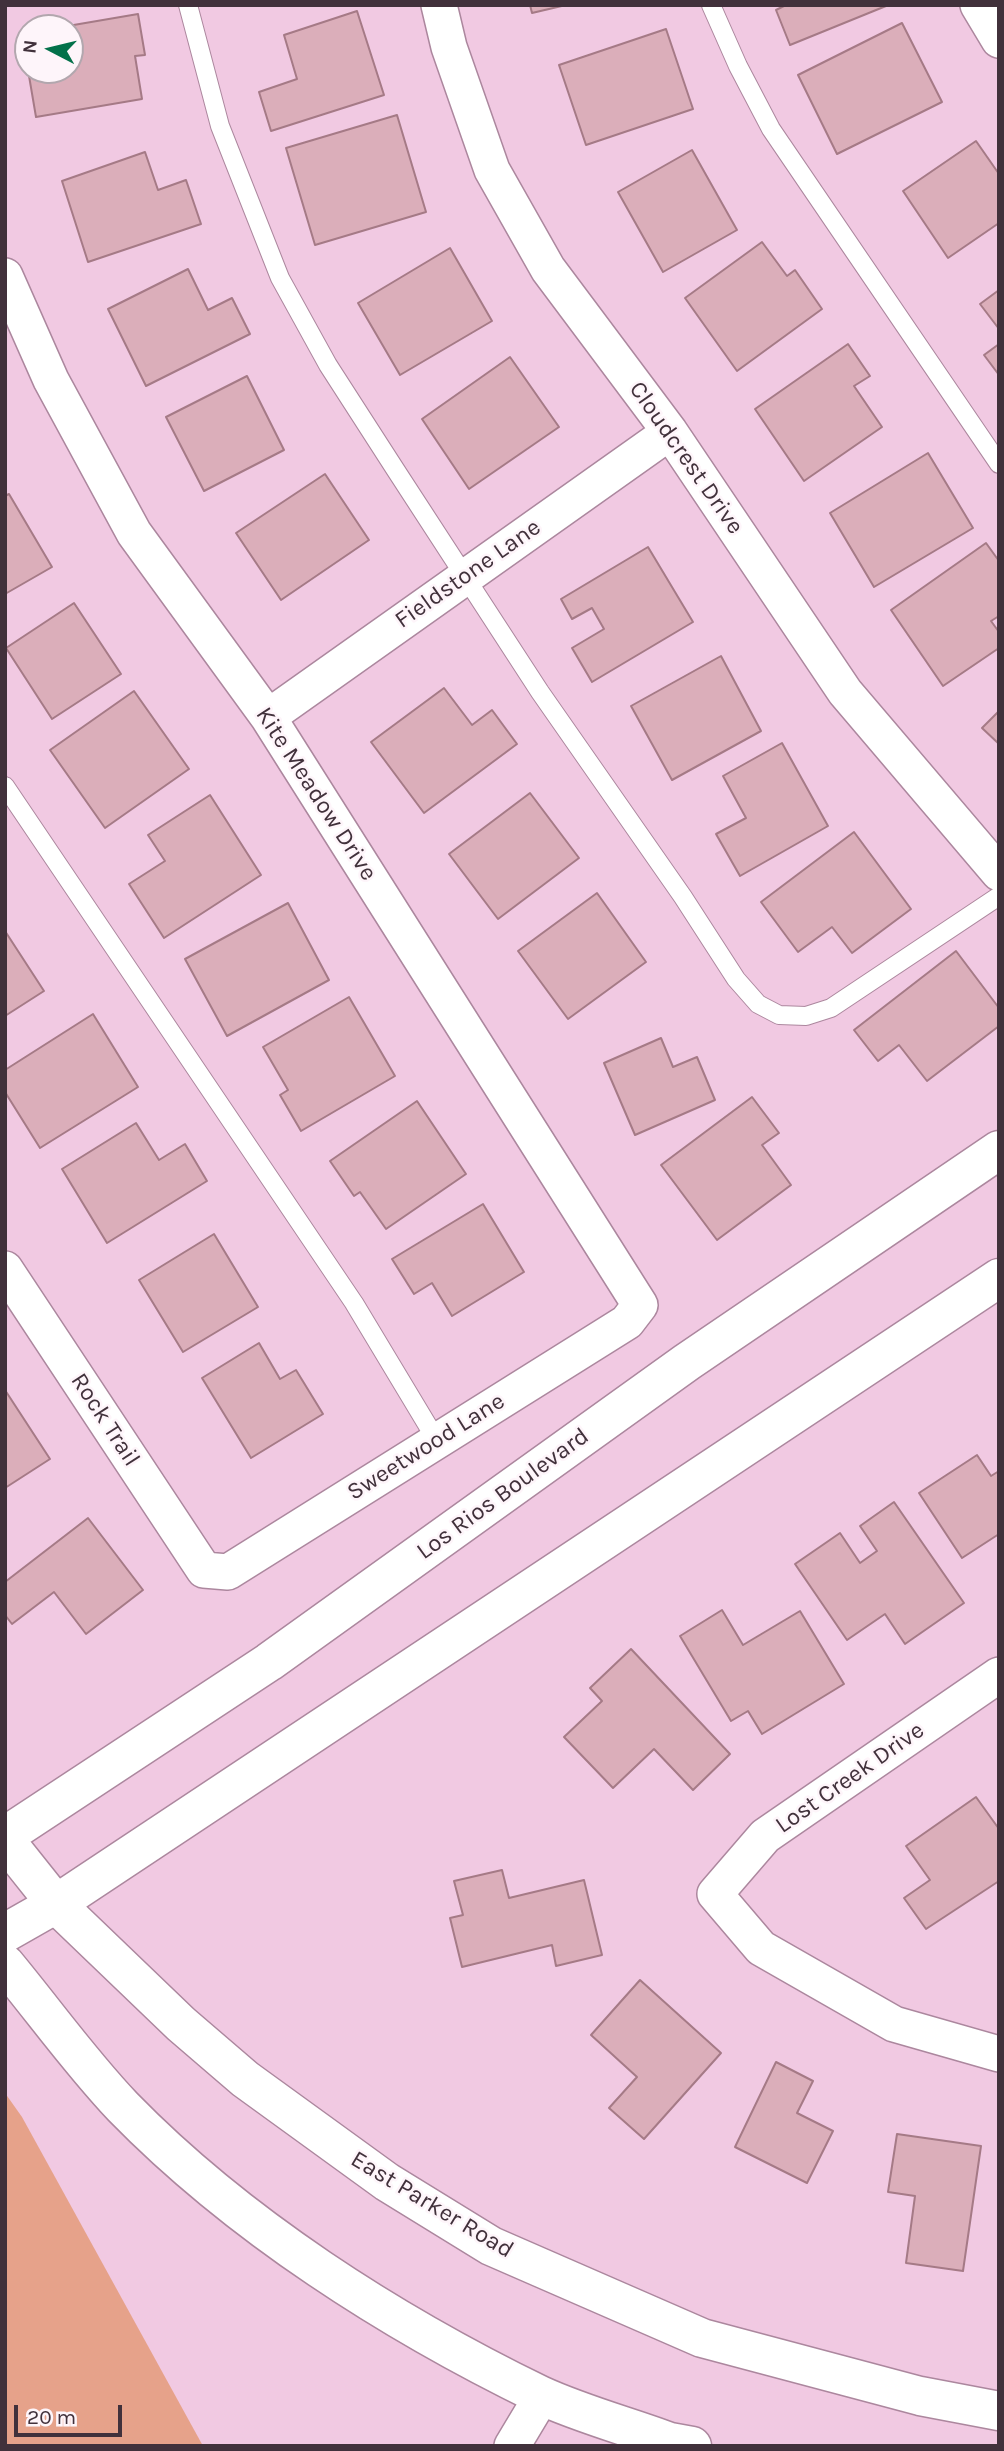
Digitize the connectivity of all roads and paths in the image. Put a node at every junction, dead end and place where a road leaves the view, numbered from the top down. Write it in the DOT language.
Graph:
graph roads {
  1 [pos="188,5"];
  2 [pos="439,5"];
  3 [pos="711,5"];
  4 [pos="978,5"];
  5 [pos="999,40"];
  6 [pos="5,276"];
  7 [pos="670,432"];
  8 [pos="999,464"];
  9 [pos="464,576"];
  10 [pos="268,717"];
  11 [pos="5,786"];
  12 [pos="999,873"];
  13 [pos="999,896"];
  14 [pos="999,1150"];
  15 [pos="5,1269"];
  16 [pos="999,1278"];
  17 [pos="640,1305"];
  18 [pos="437,1441"];
  19 [pos="204,1570"];
  20 [pos="999,1675"];
  21 [pos="5,1838"];
  22 [pos="56,1905"];
  23 [pos="5,1933"];
  24 [pos="5,1964"];
  25 [pos="999,2054"];
  26 [pos="542,2396"];
  27 [pos="999,2411"];
  28 [pos="512,2446"];
  29 [pos="692,2446"];
  1 -- 9 [label="lane"];
  2 -- 7 [label="street, Cloudcrest Drive"];
  3 -- 8 [label="lane"];
  4 -- 5 [label="street"];
  6 -- 10 [label="street, Kite Meadow Drive"];
  7 -- 9 [label="street, Fieldstone Lane"];
  7 -- 12 [label="street, Cloudcrest Drive"];
  9 -- 10 [label="street, Fieldstone Lane"];
  9 -- 13 [label="lane"];
  10 -- 17 [label="street, Kite Meadow Drive"];
  11 -- 18 [label="lane"];
  14 -- 21 [label="main road, Los Rios Boulevard"];
  15 -- 19 [label="street, Rock Trail"];
  16 -- 22 [label="main road"];
  17 -- 18 [label="street, Sweetwood Lane"];
  18 -- 19 [label="street, Sweetwood Lane"];
  20 -- 25 [label="street, Lost Creek Drive"];
  21 -- 22 [label="main road, East Parker Road"];
  22 -- 23 [label="main road"];
  22 -- 27 [label="main road, East Parker Road"];
  24 -- 26 [label="main road"];
  26 -- 28 [label="street"];
  26 -- 29 [label="main road"];
}
